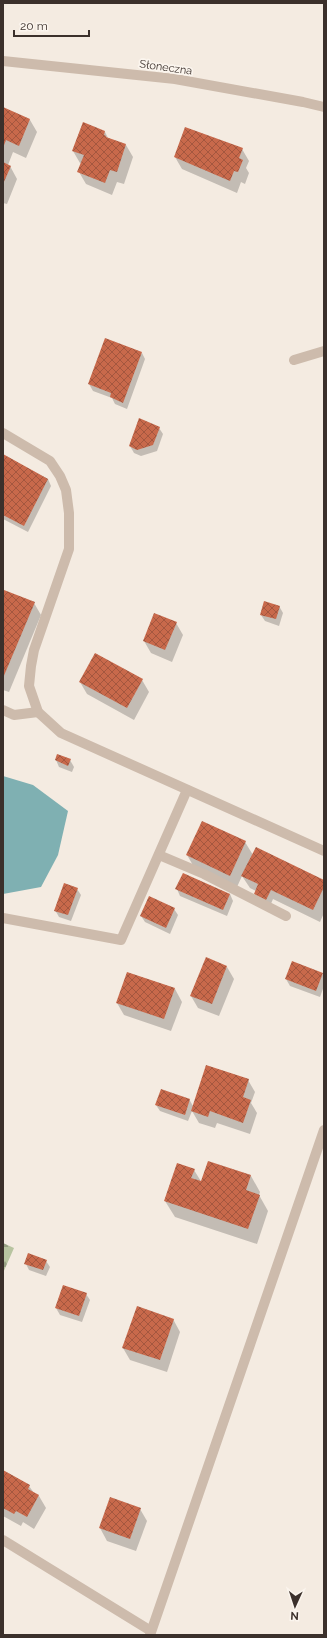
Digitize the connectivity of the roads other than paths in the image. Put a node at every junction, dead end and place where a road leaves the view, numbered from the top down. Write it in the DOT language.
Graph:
graph roads {
  1 [pos="3,61"];
  2 [pos="324,107"];
  3 [pos="324,351"];
  4 [pos="294,360"];
  5 [pos="3,433"];
  6 [pos="3,710"];
  7 [pos="38,712"];
  8 [pos="187,790"];
  9 [pos="324,851"];
  10 [pos="159,855"];
  11 [pos="286,916"];
  12 [pos="3,918"];
  13 [pos="324,1130"];
  14 [pos="3,1540"];
  15 [pos="150,1633"];
  1 -- 2 [label="street, Słoneczna"];
  3 -- 4 [label="street"];
  5 -- 7 [label="street"];
  6 -- 7 [label="street"];
  7 -- 8 [label="street"];
  8 -- 9 [label="street"];
  8 -- 10 [label="street"];
  10 -- 11 [label="street"];
  10 -- 12 [label="street"];
  13 -- 15 [label="street"];
  14 -- 15 [label="street"];
}
